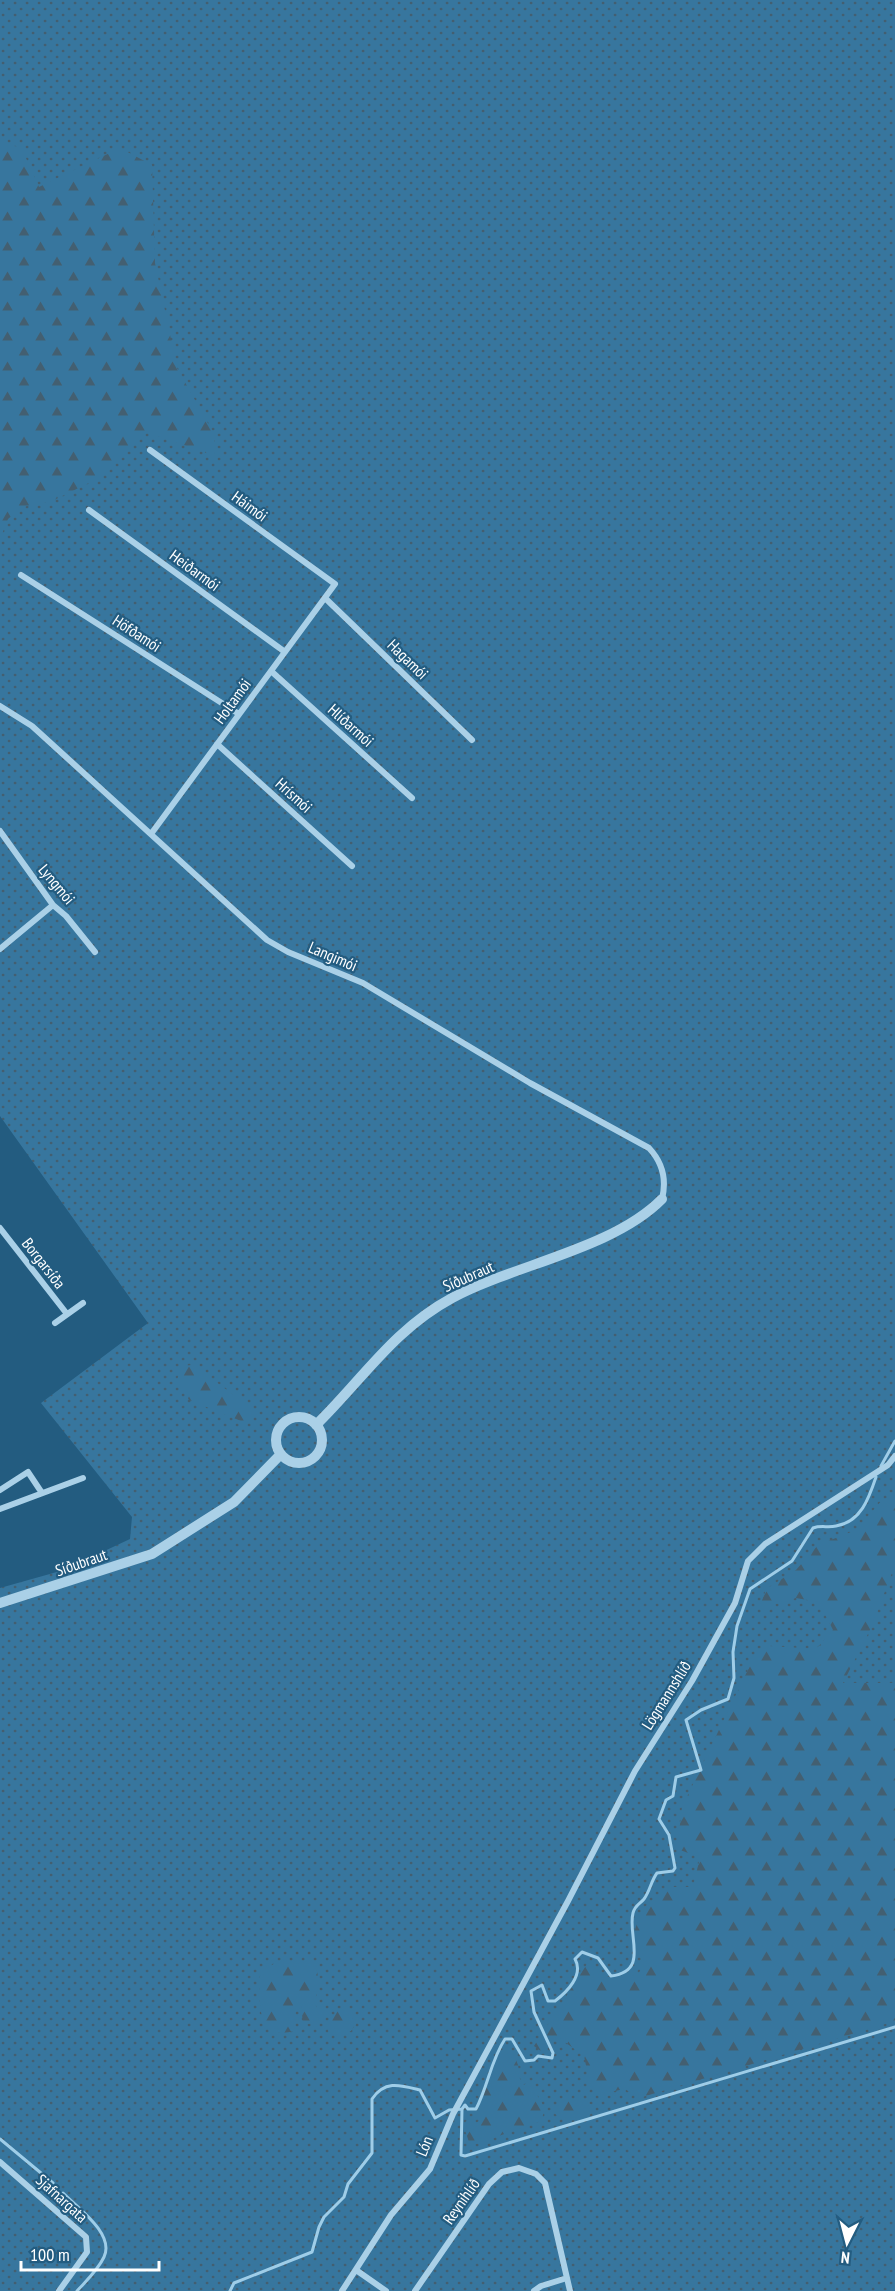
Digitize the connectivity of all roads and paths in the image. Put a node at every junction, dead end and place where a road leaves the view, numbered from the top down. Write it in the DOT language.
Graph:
graph roads {
  1 [pos="150,450"];
  2 [pos="89,510"];
  3 [pos="21,575"];
  4 [pos="335,584"];
  5 [pos="325,598"];
  6 [pos="285,652"];
  7 [pos="271,671"];
  8 [pos="0,706"];
  9 [pos="239,714"];
  10 [pos="472,740"];
  11 [pos="217,744"];
  12 [pos="412,798"];
  13 [pos="0,831"];
  14 [pos="151,834"];
  15 [pos="352,866"];
  16 [pos="53,905"];
  17 [pos="0,949"];
  18 [pos="94,952"];
  19 [pos="662,1199"];
  20 [pos="0,1228"];
  21 [pos="83,1303"];
  22 [pos="67,1314"];
  23 [pos="55,1323"];
  24 [pos="316,1425"];
  25 [pos="281,1455"];
  26 [pos="895,1456"];
  27 [pos="83,1478"];
  28 [pos="0,1490"];
  29 [pos="42,1493"];
  30 [pos="0,1509"];
  31 [pos="0,1604"];
  32 [pos="513,2000"];
  33 [pos="0,2162"];
  34 [pos="356,2270"];
  35 [pos="567,2278"];
  36 [pos="59,2291"];
  37 [pos="342,2291"];
  38 [pos="386,2291"];
  39 [pos="415,2291"];
  40 [pos="534,2291"];
  41 [pos="570,2291"];
  1 -- 4 [label="street, Háimói"];
  2 -- 6 [label="street, Heiðarmói"];
  3 -- 9 [label="street, Höfðamói"];
  4 -- 5 [label="street, Holtamói"];
  5 -- 6 [label="street, Holtamói"];
  5 -- 10 [label="street, Hagamói"];
  6 -- 7 [label="street, Holtamói"];
  7 -- 9 [label="street, Holtamói"];
  7 -- 12 [label="street, Hlíðarmói"];
  8 -- 14 [label="street, Langimói"];
  9 -- 11 [label="street, Holtamói"];
  11 -- 14 [label="street, Holtamói"];
  11 -- 15 [label="street, Hrísmói"];
  13 -- 16 [label="street, Lyngmói"];
  14 -- 19 [label="street, Langimói"];
  16 -- 17 [label="street"];
  16 -- 18 [label="street, Lyngmói"];
  19 -- 24 [label="street, Síðubraut"];
  20 -- 22 [label="street, Borgarsíða"];
  21 -- 22 [label="street"];
  22 -- 23 [label="street"];
  24 -- 25 [label="street"];
  24 -- 25 [label="street"];
  25 -- 31 [label="street, Síðubraut"];
  26 -- 32 [label="street, Lögmannshlíð"];
  27 -- 29 [label="street"];
  28 -- 29 [label="street"];
  29 -- 30 [label="street"];
  32 -- 34 [label="street, Lón"];
  33 -- 36 [label="street, Sjafnargata"];
  34 -- 37 [label="street, Lón"];
  34 -- 38 [label="street"];
  35 -- 39 [label="street, Reynihlíð"];
  35 -- 40 [label="street"];
  35 -- 41 [label="street, Reynihlíð"];
}
